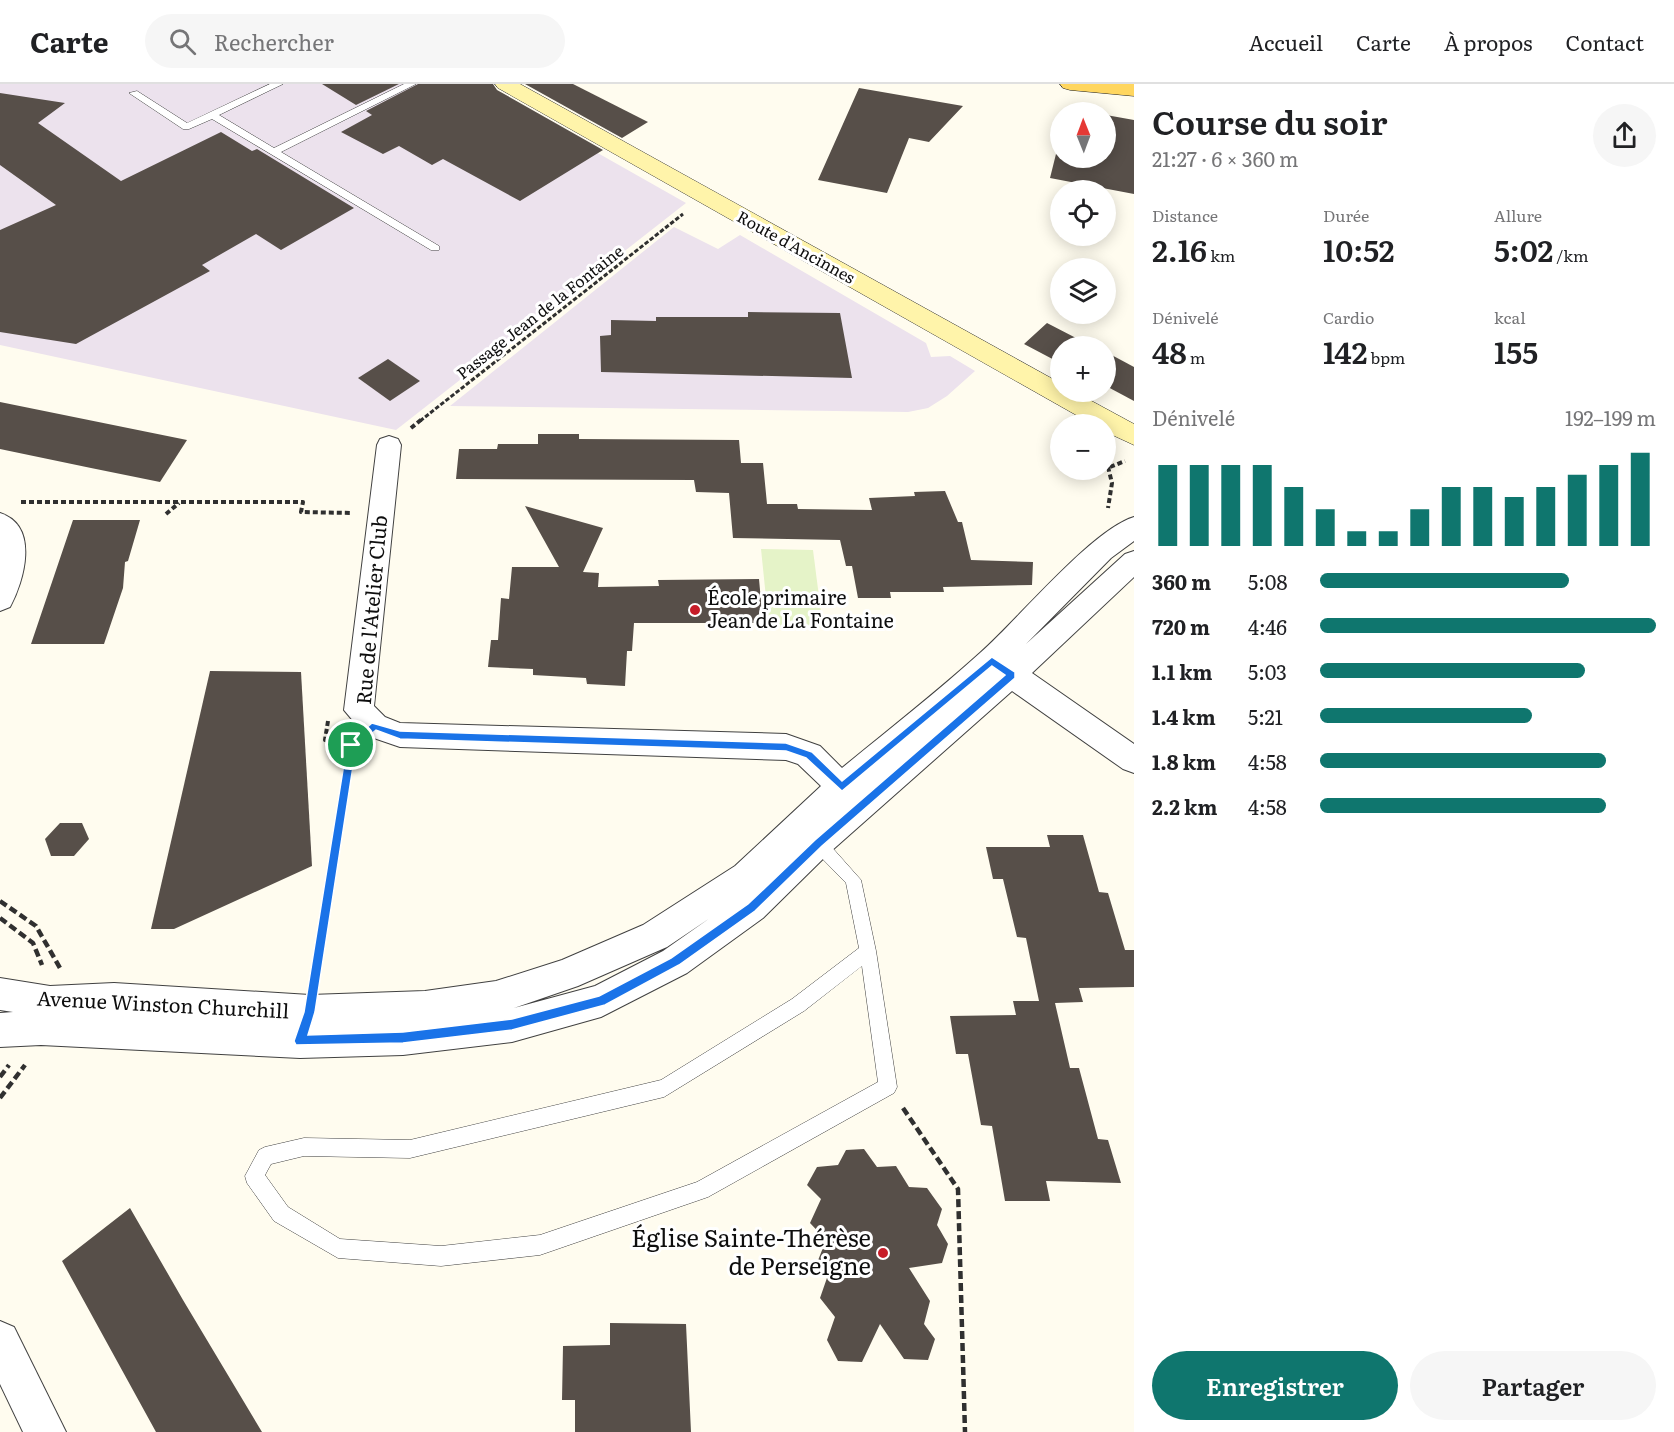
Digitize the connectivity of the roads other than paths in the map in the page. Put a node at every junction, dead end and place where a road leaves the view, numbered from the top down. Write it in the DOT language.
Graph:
graph roads {
  1 [pos="278,84"];
  2 [pos="411,84"];
  3 [pos="505,84"];
  4 [pos="1070,84"];
  5 [pos="1134,90"];
  6 [pos="134,93"];
  7 [pos="212,115"];
  8 [pos="274,152"];
  9 [pos="435,248"];
  10 [pos="1088,414"];
  11 [pos="1116,428"];
  12 [pos="1134,436"];
  13 [pos="1116,439"];
  14 [pos="389,445"];
  15 [pos="1134,459"];
  16 [pos="0,524"];
  17 [pos="1134,527"];
  18 [pos="1134,561"];
  19 [pos="0,600"];
  20 [pos="1001,668"];
  21 [pos="1134,760"];
  22 [pos="852,797"];
  23 [pos="809,834"];
  24 [pos="868,951"];
  25 [pos="0,994"];
  26 [pos="0,1030"];
  27 [pos="0,1341"];
  28 [pos="45,1432"];
  1 -- 7 [label="lane"];
  2 -- 8 [label="lane"];
  3 -- 10 [label="main road, Route d'Ancinnes"];
  4 -- 5 [label="main road"];
  6 -- 7 [label="lane"];
  7 -- 8 [label="lane"];
  8 -- 9 [label="lane"];
  11 -- 12 [label="main road, Route d'Ancinnes"];
  13 -- 15 [label="main road, Route d'Ancinnes"];
  14 -- 22 [label="street, Rue de l'Atelier Club"];
  16 -- 19 [label="street"];
  17 -- 20 [label="street, Avenue Winston Churchill"];
  18 -- 20 [label="street, Avenue Winston Churchill"];
  20 -- 21 [label="street"];
  20 -- 22 [label="street, Avenue Winston Churchill"];
  22 -- 23 [label="street, Avenue Winston Churchill"];
  23 -- 24 [label="lane"];
  23 -- 25 [label="street, Avenue Winston Churchill"];
  23 -- 26 [label="street, Avenue Winston Churchill"];
  24 -- 24 [label="lane"];
  27 -- 28 [label="street"];
}
